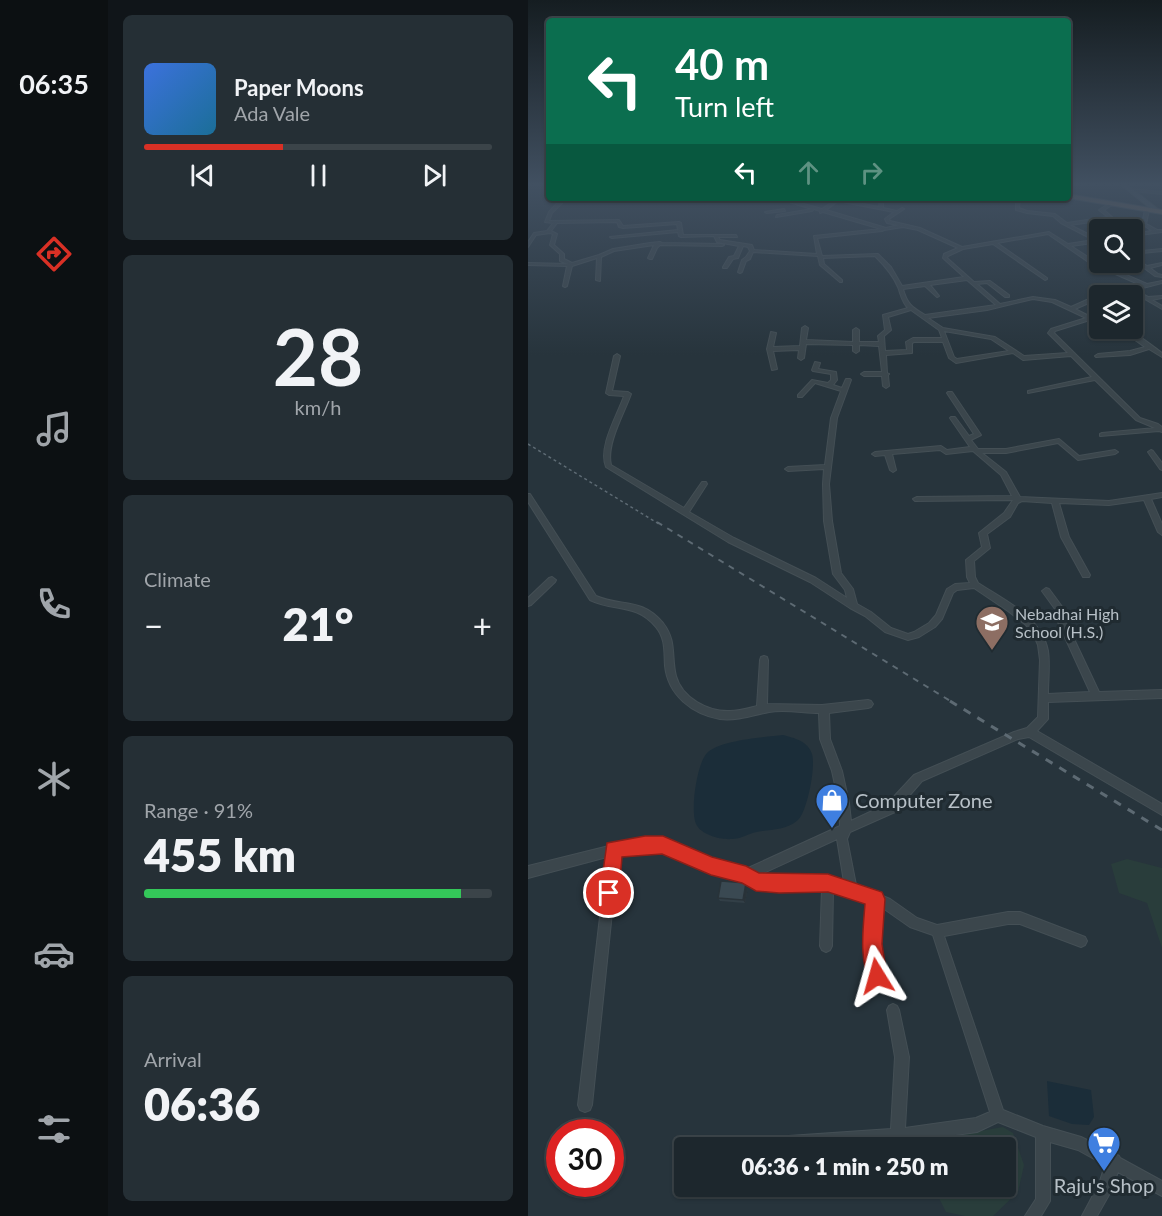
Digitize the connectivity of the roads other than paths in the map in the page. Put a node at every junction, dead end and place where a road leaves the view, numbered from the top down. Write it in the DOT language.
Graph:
graph roads {
  1 [pos="553,242"];
  2 [pos="719,242"];
  3 [pos="816,242"];
  4 [pos="948,242"];
  5 [pos="1001,242"];
  6 [pos="1062,242"];
  7 [pos="1089,242"];
  8 [pos="660,243"];
  9 [pos="994,243"];
  10 [pos="1067,245"];
  11 [pos="722,246"];
  12 [pos="741,246"];
  13 [pos="962,248"];
  14 [pos="1162,250"];
  15 [pos="752,251"];
  16 [pos="1143,253"];
  17 [pos="600,256"];
  18 [pos="820,256"];
  19 [pos="650,258"];
  20 [pos="570,263"];
  21 [pos="528,264"];
  22 [pos="1143,264"];
  23 [pos="1162,264"];
  24 [pos="725,267"];
  25 [pos="1146,267"];
  26 [pos="740,272"];
  27 [pos="1162,276"];
  28 [pos="968,278"];
  29 [pos="1045,279"];
  30 [pos="598,280"];
  31 [pos="840,281"];
  32 [pos="1162,282"];
  33 [pos="974,283"];
  34 [pos="926,284"];
  35 [pos="1149,285"];
  36 [pos="565,286"];
  37 [pos="1143,287"];
  38 [pos="900,288"];
  39 [pos="1162,295"];
  40 [pos="937,296"];
  41 [pos="1007,296"];
  42 [pos="1143,297"];
  43 [pos="1146,299"];
  44 [pos="1089,301"];
  45 [pos="999,306"];
  46 [pos="1162,308"];
  47 [pos="911,309"];
  48 [pos="1072,309"];
  49 [pos="1089,315"];
  50 [pos="923,317"];
  51 [pos="1089,320"];
  52 [pos="805,328"];
  53 [pos="941,329"];
  54 [pos="856,330"];
  55 [pos="773,333"];
  56 [pos="1137,339"];
  57 [pos="945,340"];
  58 [pos="882,344"];
  59 [pos="804,345"];
  60 [pos="1150,347"];
  61 [pos="856,348"];
  62 [pos="770,349"];
  63 [pos="1012,352"];
  64 [pos="884,353"];
  65 [pos="1072,354"];
  66 [pos="1162,355"];
  67 [pos="617,356"];
  68 [pos="1098,356"];
  69 [pos="801,358"];
  70 [pos="817,363"];
  71 [pos="774,369"];
  72 [pos="864,374"];
  73 [pos="886,374"];
  74 [pos="1095,378"];
  75 [pos="848,380"];
  76 [pos="830,386"];
  77 [pos="886,386"];
  78 [pos="844,390"];
  79 [pos="1030,392"];
  80 [pos="950,393"];
  81 [pos="800,396"];
  82 [pos="952,418"];
  83 [pos="1161,430"];
  84 [pos="1102,435"];
  85 [pos="967,439"];
  86 [pos="975,450"];
  87 [pos="1115,452"];
  88 [pos="1151,452"];
  89 [pos="888,453"];
  90 [pos="875,454"];
  91 [pos="827,467"];
  92 [pos="1162,468"];
  93 [pos="788,469"];
  94 [pos="893,471"];
  95 [pos="704,484"];
  96 [pos="1162,495"];
  97 [pos="528,496"];
  98 [pos="1147,498"];
  99 [pos="917,499"];
  100 [pos="1017,499"];
  101 [pos="1055,501"];
  102 [pos="685,512"];
  103 [pos="1162,532"];
  104 [pos="1086,574"];
  105 [pos="552,580"];
  106 [pos="975,585"];
  107 [pos="1046,591"];
  108 [pos="528,603"];
  109 [pos="853,606"];
  110 [pos="764,660"];
  111 [pos="1162,694"];
  112 [pos="1097,697"];
  113 [pos="1043,698"];
  114 [pos="868,704"];
  115 [pos="824,709"];
  116 [pos="762,710"];
  117 [pos="1030,732"];
  118 [pos="1162,810"];
  119 [pos="846,830"];
  120 [pos="613,850"];
  121 [pos="528,872"];
  122 [pos="746,875"];
  123 [pos="828,883"];
  124 [pos="850,889"];
  125 [pos="875,899"];
  126 [pos="937,931"];
  127 [pos="1081,941"];
  128 [pos="826,946"];
  129 [pos="877,976"];
  130 [pos="893,1010"];
  131 [pos="585,1105"];
  132 [pos="998,1115"];
  133 [pos="1043,1133"];
  134 [pos="898,1136"];
  135 [pos="882,1137"];
  136 [pos="1114,1161"];
  137 [pos="1162,1189"];
  138 [pos="1032,1216"];
  139 [pos="1089,1216"];
  1 -- 20 [label="street"];
  2 -- 11 [label="street"];
  3 -- 18 [label="street"];
  4 -- 13 [label="street"];
  5 -- 9 [label="street"];
  6 -- 10 [label="street"];
  7 -- 10 [label="street"];
  8 -- 11 [label="street"];
  8 -- 17 [label="street"];
  8 -- 19 [label="street"];
  9 -- 13 [label="street"];
  9 -- 29 [label="street"];
  10 -- 35 [label="street"];
  11 -- 12 [label="street"];
  12 -- 15 [label="street"];
  12 -- 24 [label="street"];
  13 -- 28 [label="street"];
  14 -- 16 [label="street"];
  15 -- 18 [label="street"];
  15 -- 26 [label="street"];
  17 -- 20 [label="street"];
  17 -- 30 [label="street"];
  18 -- 31 [label="street"];
  18 -- 38 [label="street"];
  20 -- 21 [label="street"];
  20 -- 36 [label="street"];
  22 -- 25 [label="street"];
  23 -- 25 [label="street"];
  25 -- 27 [label="street"];
  28 -- 33 [label="street"];
  28 -- 34 [label="street"];
  32 -- 35 [label="street"];
  33 -- 41 [label="street"];
  33 -- 45 [label="street"];
  34 -- 38 [label="street"];
  34 -- 40 [label="street"];
  35 -- 37 [label="street"];
  35 -- 39 [label="street"];
  38 -- 47 [label="street"];
  39 -- 43 [label="street"];
  42 -- 43 [label="street"];
  43 -- 46 [label="street"];
  44 -- 48 [label="street"];
  45 -- 48 [label="street"];
  45 -- 50 [label="street"];
  47 -- 50 [label="street"];
  47 -- 58 [label="street"];
  48 -- 49 [label="street"];
  50 -- 53 [label="street"];
  51 -- 65 [label="street"];
  52 -- 59 [label="street"];
  53 -- 57 [label="street"];
  53 -- 63 [label="street"];
  54 -- 61 [label="street"];
  55 -- 62 [label="street"];
  56 -- 60 [label="street"];
  57 -- 63 [label="street"];
  57 -- 64 [label="street"];
  58 -- 61 [label="street"];
  58 -- 64 [label="street"];
  59 -- 61 [label="street"];
  59 -- 62 [label="street"];
  59 -- 69 [label="street"];
  60 -- 66 [label="street"];
  60 -- 68 [label="street"];
  62 -- 71 [label="street"];
  63 -- 65 [label="street"];
  64 -- 73 [label="street"];
  65 -- 74 [label="street"];
  67 -- 102 [label="street"];
  70 -- 76 [label="street"];
  72 -- 73 [label="street"];
  73 -- 77 [label="street"];
  74 -- 79 [label="street"];
  74 -- 83 [label="street"];
  75 -- 78 [label="street"];
  76 -- 78 [label="street"];
  76 -- 81 [label="street"];
  78 -- 91 [label="street"];
  80 -- 85 [label="street"];
  82 -- 85 [label="street"];
  83 -- 84 [label="street"];
  85 -- 86 [label="street"];
  86 -- 87 [label="street"];
  86 -- 89 [label="street"];
  86 -- 100 [label="street"];
  88 -- 92 [label="street"];
  89 -- 90 [label="street"];
  89 -- 94 [label="street"];
  91 -- 93 [label="street"];
  91 -- 109 [label="street"];
  95 -- 102 [label="street"];
  96 -- 98 [label="street"];
  97 -- 116 [label="street"];
  98 -- 101 [label="street"];
  98 -- 103 [label="street"];
  99 -- 100 [label="street"];
  100 -- 101 [label="street"];
  100 -- 106 [label="street"];
  101 -- 104 [label="street"];
  102 -- 109 [label="street"];
  105 -- 108 [label="street"];
  106 -- 109 [label="street"];
  106 -- 113 [label="street"];
  107 -- 112 [label="street"];
  110 -- 116 [label="street"];
  111 -- 112 [label="street"];
  112 -- 113 [label="street"];
  113 -- 117 [label="street"];
  114 -- 115 [label="street"];
  115 -- 116 [label="street"];
  115 -- 119 [label="street"];
  117 -- 118 [label="street"];
  117 -- 119 [label="street"];
  119 -- 122 [label="street"];
  119 -- 124 [label="street"];
  120 -- 121 [label="street"];
  120 -- 122 [label="street"];
  120 -- 131 [label="street"];
  122 -- 123 [label="street"];
  123 -- 124 [label="street"];
  123 -- 128 [label="street"];
  124 -- 125 [label="street"];
  125 -- 126 [label="street"];
  125 -- 129 [label="street"];
  126 -- 127 [label="street"];
  126 -- 132 [label="street"];
  130 -- 134 [label="street"];
  132 -- 133 [label="street"];
  132 -- 134 [label="street"];
  133 -- 136 [label="street"];
  133 -- 138 [label="street"];
  134 -- 135 [label="street"];
  136 -- 137 [label="street"];
  136 -- 139 [label="street"];
}
